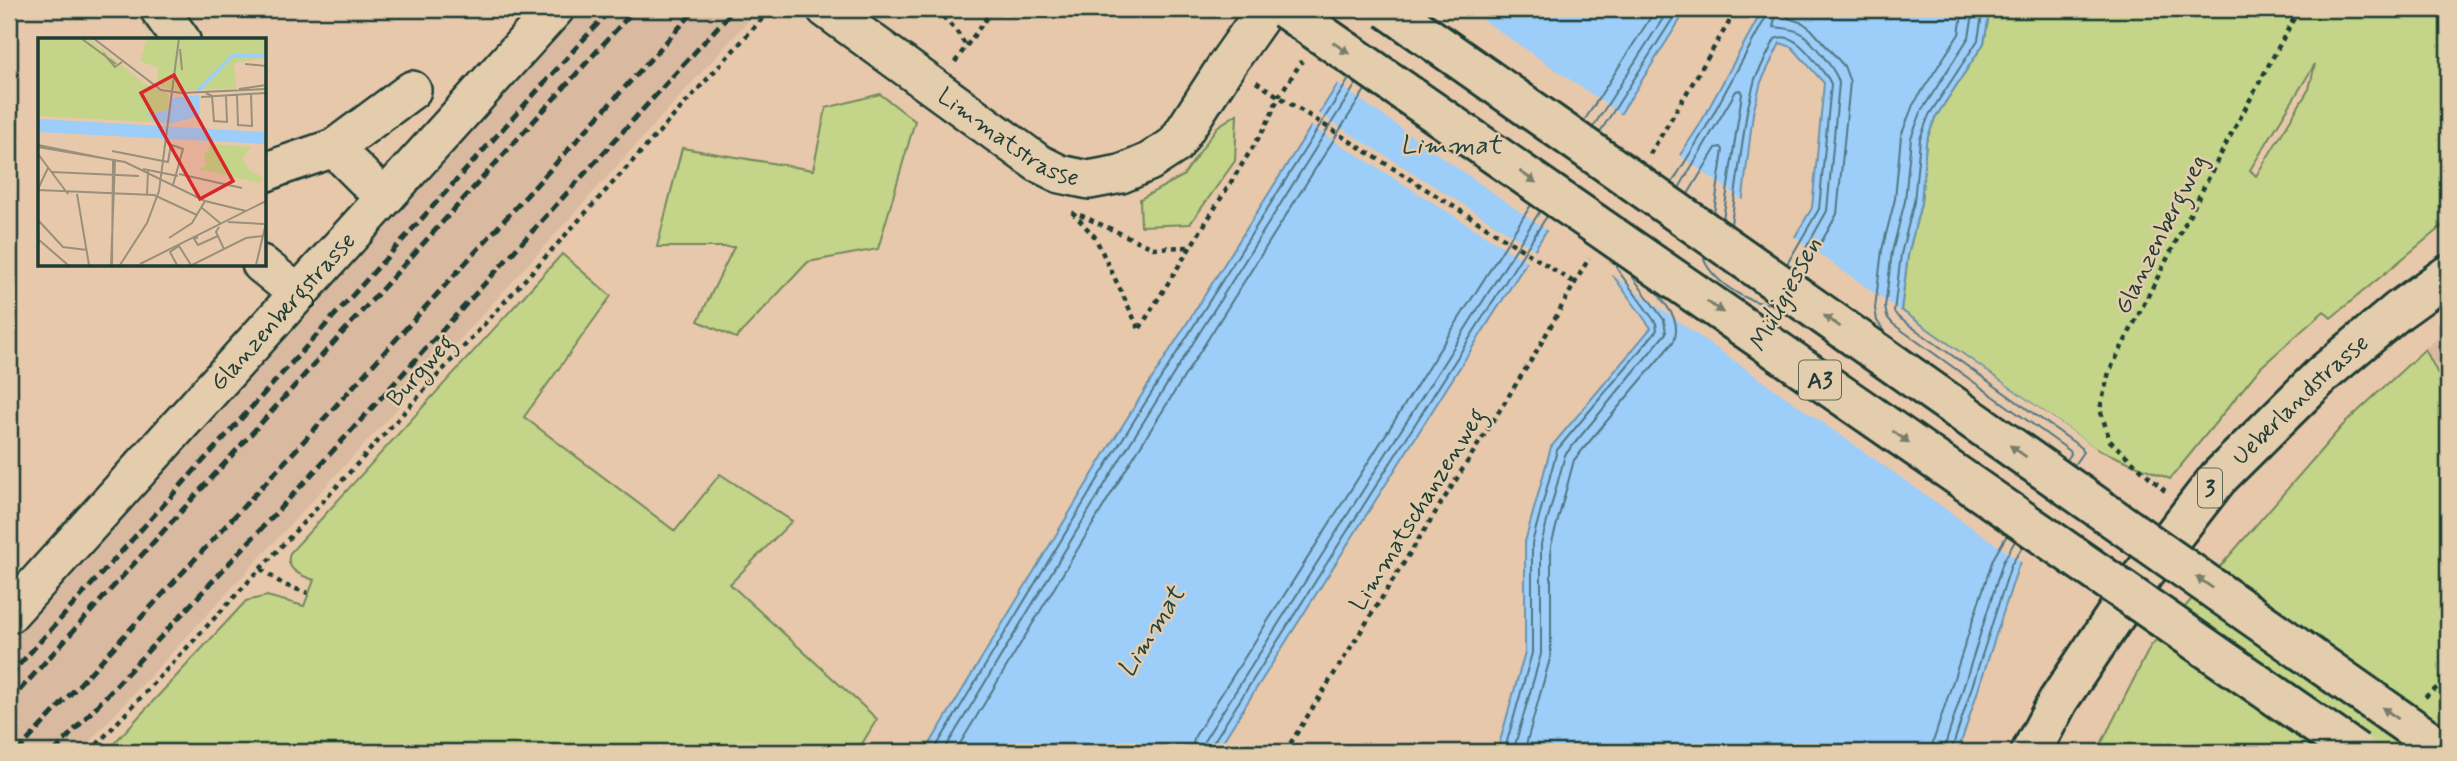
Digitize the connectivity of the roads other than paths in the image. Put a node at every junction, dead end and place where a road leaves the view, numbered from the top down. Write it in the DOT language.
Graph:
graph roads {
  1 [pos="159,9"];
  2 [pos="555,9"];
  3 [pos="826,9"];
  4 [pos="1388,9"];
  5 [pos="1264,11"];
  6 [pos="180,38"];
  7 [pos="412,90"];
  8 [pos="334,148"];
  9 [pos="266,172"];
  10 [pos="384,198"];
  11 [pos="263,266"];
  12 [pos="2448,275"];
  13 [pos="297,293"];
  14 [pos="9,614"];
  15 [pos="2031,752"];
  16 [pos="2356,752"];
  17 [pos="2446,752"];
  1 -- 6 [label="street"];
  2 -- 10 [label="street, Glanzenbergstrasse"];
  3 -- 5 [label="street, Limmatstrasse"];
  17 -- 4 [label="main road, A3, one-way, bridge"];
  5 -- 16 [label="main road, A3, one-way, bridge"];
  7 -- 8 [label="street"];
  8 -- 9 [label="street"];
  8 -- 10 [label="street"];
  10 -- 13 [label="street, Glanzenbergstrasse"];
  11 -- 13 [label="street"];
  12 -- 15 [label="main road, Ueberlandstrasse / 3"];
  13 -- 14 [label="street, Glanzenbergstrasse"];
}
